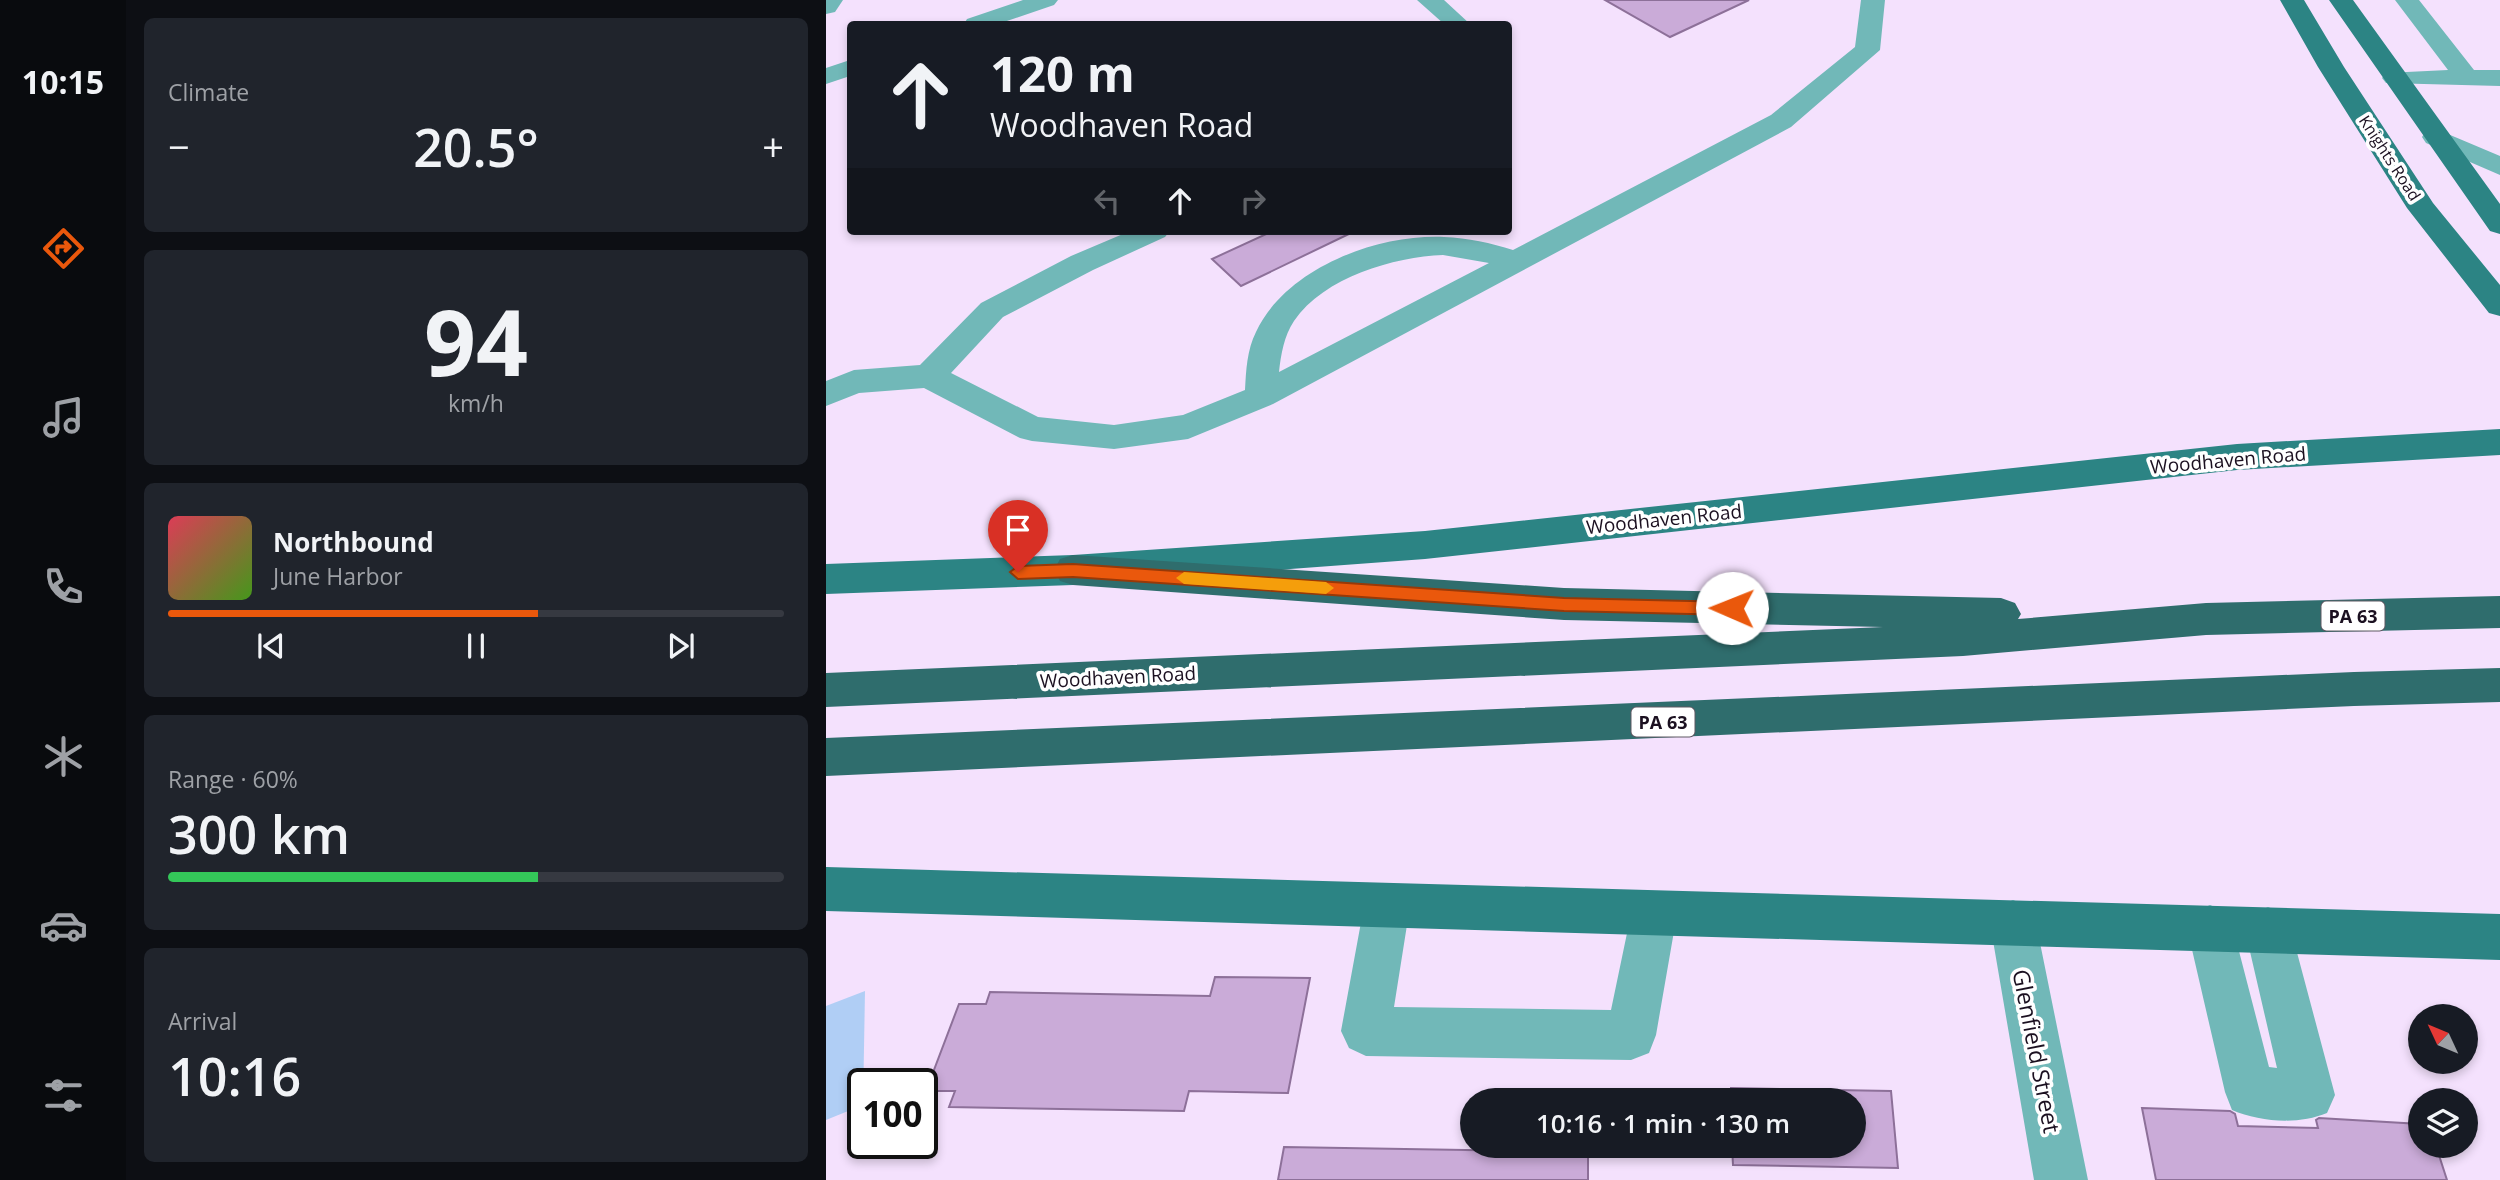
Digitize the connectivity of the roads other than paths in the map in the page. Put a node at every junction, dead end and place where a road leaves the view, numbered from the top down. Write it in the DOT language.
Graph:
graph roads {
  1 [pos="831,0"];
  2 [pos="1046,0"];
  3 [pos="1429,0"];
  4 [pos="1873,0"];
  5 [pos="2292,0"];
  6 [pos="2342,0"];
  7 [pos="2407,0"];
  8 [pos="826,7"];
  9 [pos="985,21"];
  10 [pos="1454,21"];
  11 [pos="847,69"];
  12 [pos="826,76"];
  13 [pos="2395,78"];
  14 [pos="2467,78"];
  15 [pos="2500,78"];
  16 [pos="2436,137"];
  17 [pos="2500,167"];
  18 [pos="2500,225"];
  19 [pos="1146,235"];
  20 [pos="1516,261"];
  21 [pos="2500,306"];
  22 [pos="929,376"];
  23 [pos="826,394"];
  24 [pos="1261,396"];
  25 [pos="2500,442"];
  26 [pos="1073,570"];
  27 [pos="826,579"];
  28 [pos="2500,612"];
  29 [pos="2206,619"];
  30 [pos="2500,685"];
  31 [pos="826,690"];
  32 [pos="826,757"];
  33 [pos="826,889"];
  34 [pos="1387,906"];
  35 [pos="1654,914"];
  36 [pos="2013,923"];
  37 [pos="2210,928"];
  38 [pos="2268,930"];
  39 [pos="2500,937"];
  40 [pos="2061,1180"];
  1 -- 8 [label="street"];
  2 -- 9 [label="street"];
  3 -- 10 [label="street"];
  4 -- 20 [label="street"];
  5 -- 21 [label="main road, Knights Road"];
  6 -- 13 [label="main road"];
  7 -- 14 [label="street"];
  11 -- 12 [label="street"];
  13 -- 14 [label="street"];
  13 -- 16 [label="main road"];
  14 -- 15 [label="street"];
  16 -- 17 [label="street"];
  16 -- 18 [label="main road"];
  19 -- 22 [label="street"];
  20 -- 24 [label="street"];
  20 -- 24 [label="street"];
  22 -- 23 [label="street"];
  22 -- 24 [label="street"];
  25 -- 26 [label="main road, Woodhaven Road"];
  26 -- 27 [label="main road, Woodhaven Road"];
  26 -- 29 [label="highway"];
  28 -- 29 [label="highway, Woodhaven Road / PA 63"];
  29 -- 31 [label="highway, Woodhaven Road / PA 63"];
  30 -- 32 [label="highway, PA 63"];
  33 -- 34 [label="main road"];
  34 -- 35 [label="main road"];
  34 -- 35 [label="street"];
  35 -- 36 [label="main road"];
  36 -- 37 [label="main road"];
  36 -- 40 [label="street, Glenfield Street"];
  37 -- 38 [label="main road"];
  37 -- 38 [label="street"];
  38 -- 39 [label="main road"];
}
